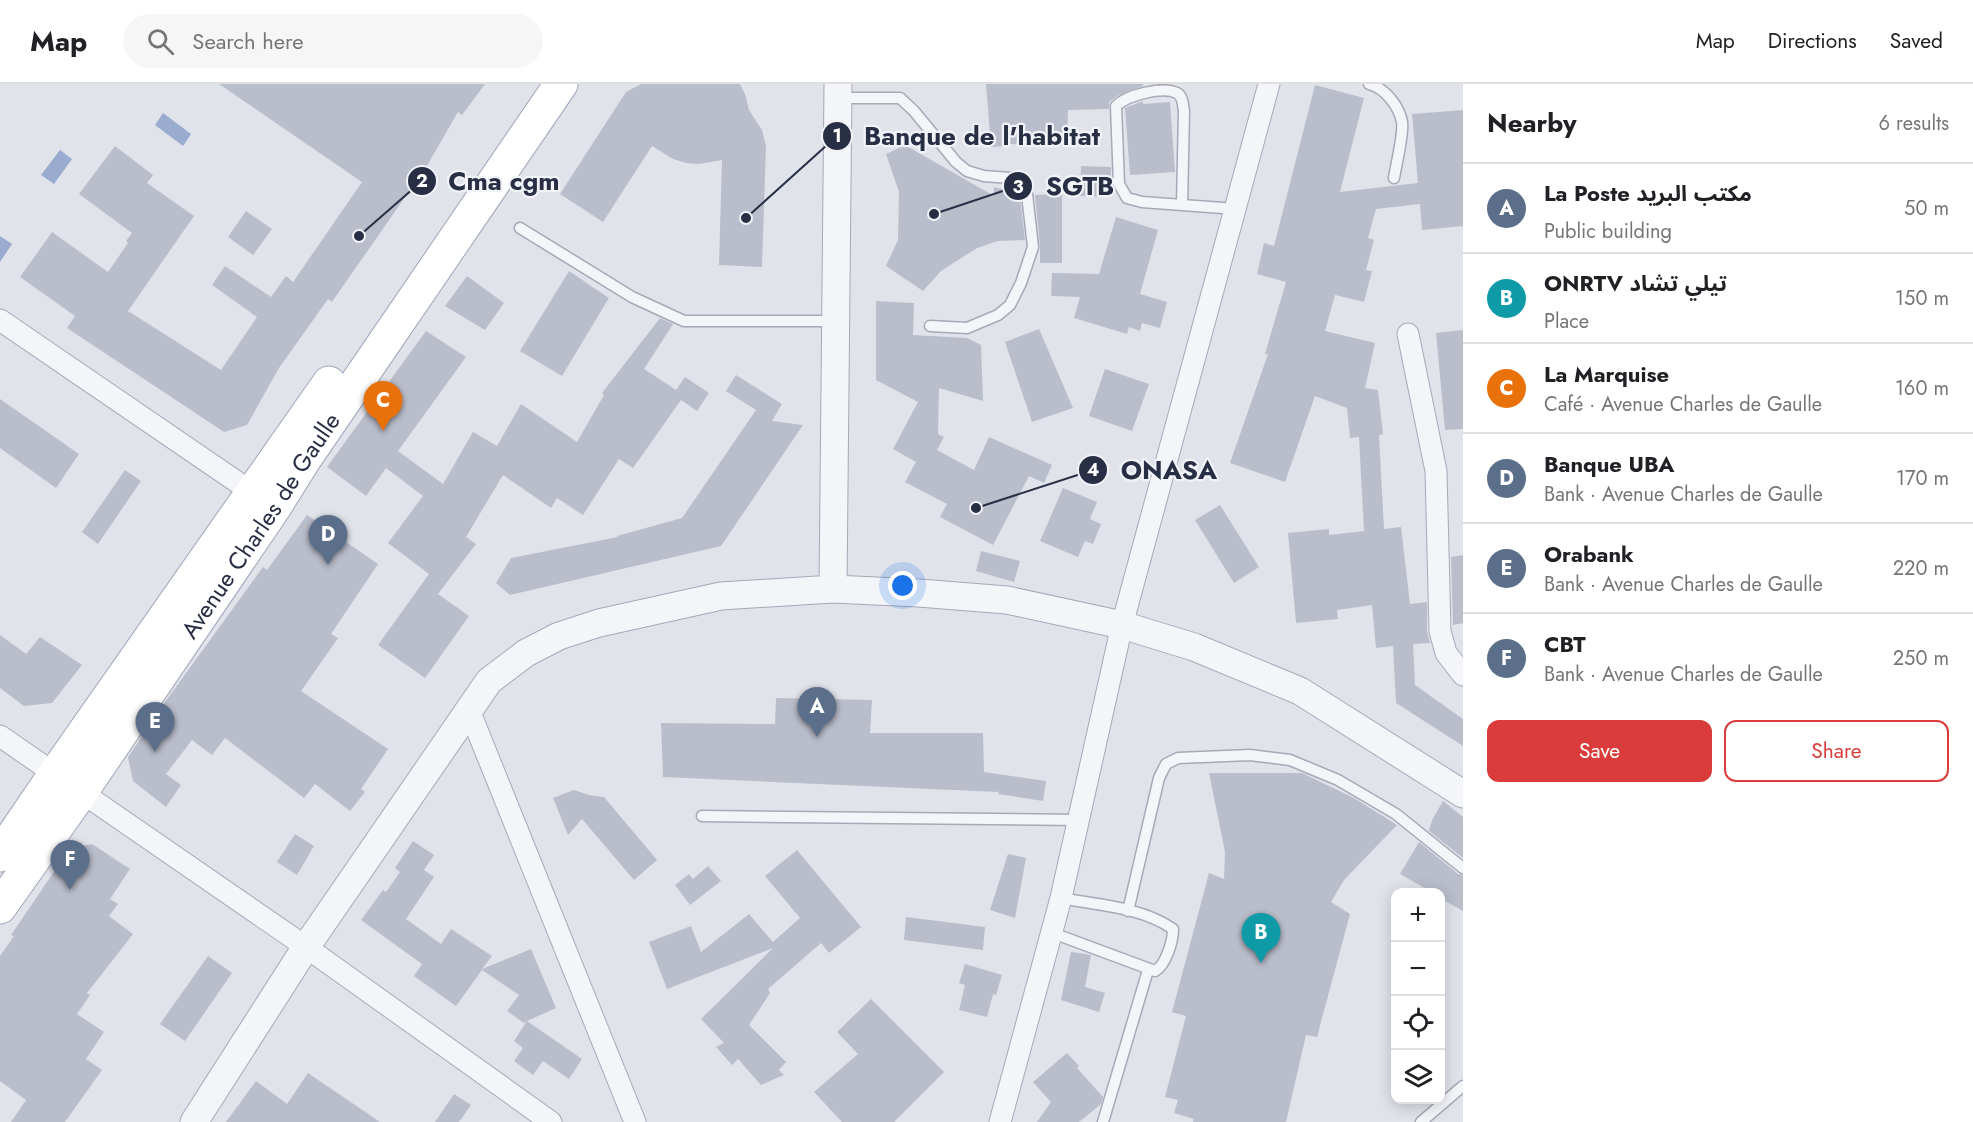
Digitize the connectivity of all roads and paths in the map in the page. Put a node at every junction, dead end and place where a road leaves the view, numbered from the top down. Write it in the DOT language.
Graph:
graph roads {
  1 [pos="538,84"];
  2 [pos="561,84"];
  3 [pos="1269,84"];
  4 [pos="1369,84"];
  5 [pos="838,91"];
  6 [pos="1394,178"];
  7 [pos="1182,205"];
  8 [pos="1236,209"];
  9 [pos="520,228"];
  10 [pos="0,320"];
  11 [pos="836,321"];
  12 [pos="930,326"];
  13 [pos="1408,334"];
  14 [pos="263,500"];
  15 [pos="833,589"];
  16 [pos="1122,625"];
  17 [pos="1463,675"];
  18 [pos="469,710"];
  19 [pos="0,736"];
  20 [pos="68,783"];
  21 [pos="1463,794"];
  22 [pos="702,816"];
  23 [pos="1078,820"];
  24 [pos="0,855"];
  25 [pos="1463,868"];
  26 [pos="1061,898"];
  27 [pos="0,907"];
  28 [pos="1128,911"];
  29 [pos="1050,932"];
  30 [pos="306,947"];
  31 [pos="1148,970"];
  32 [pos="1463,1086"];
  33 [pos="194,1122"];
  34 [pos="551,1122"];
  35 [pos="635,1122"];
  36 [pos="1000,1122"];
  37 [pos="1103,1122"];
  38 [pos="1421,1122"];
  1 -- 14 [label="main road, Avenue Charles de Gaulle"];
  2 -- 14 [label="main road, Avenue Charles de Gaulle"];
  3 -- 8 [label="street"];
  4 -- 6 [label="lane"];
  5 -- 11 [label="street"];
  5 -- 12 [label="lane"];
  7 -- 7 [label="lane"];
  7 -- 8 [label="lane"];
  8 -- 16 [label="street"];
  9 -- 11 [label="lane"];
  10 -- 14 [label="street"];
  11 -- 15 [label="street"];
  13 -- 17 [label="street"];
  14 -- 20 [label="main road, Avenue Charles de Gaulle"];
  15 -- 16 [label="street"];
  15 -- 18 [label="street"];
  16 -- 21 [label="street"];
  16 -- 23 [label="street"];
  18 -- 30 [label="street"];
  18 -- 35 [label="street"];
  19 -- 20 [label="street"];
  20 -- 24 [label="main road, Avenue Charles de Gaulle"];
  20 -- 27 [label="main road, Avenue Charles de Gaulle"];
  20 -- 30 [label="street"];
  22 -- 23 [label="lane"];
  23 -- 26 [label="street"];
  25 -- 28 [label="lane"];
  26 -- 28 [label="lane"];
  26 -- 29 [label="street"];
  28 -- 31 [label="lane"];
  29 -- 31 [label="lane"];
  29 -- 36 [label="street"];
  30 -- 33 [label="street"];
  30 -- 34 [label="street"];
  31 -- 37 [label="lane"];
  32 -- 38 [label="lane"];
}
